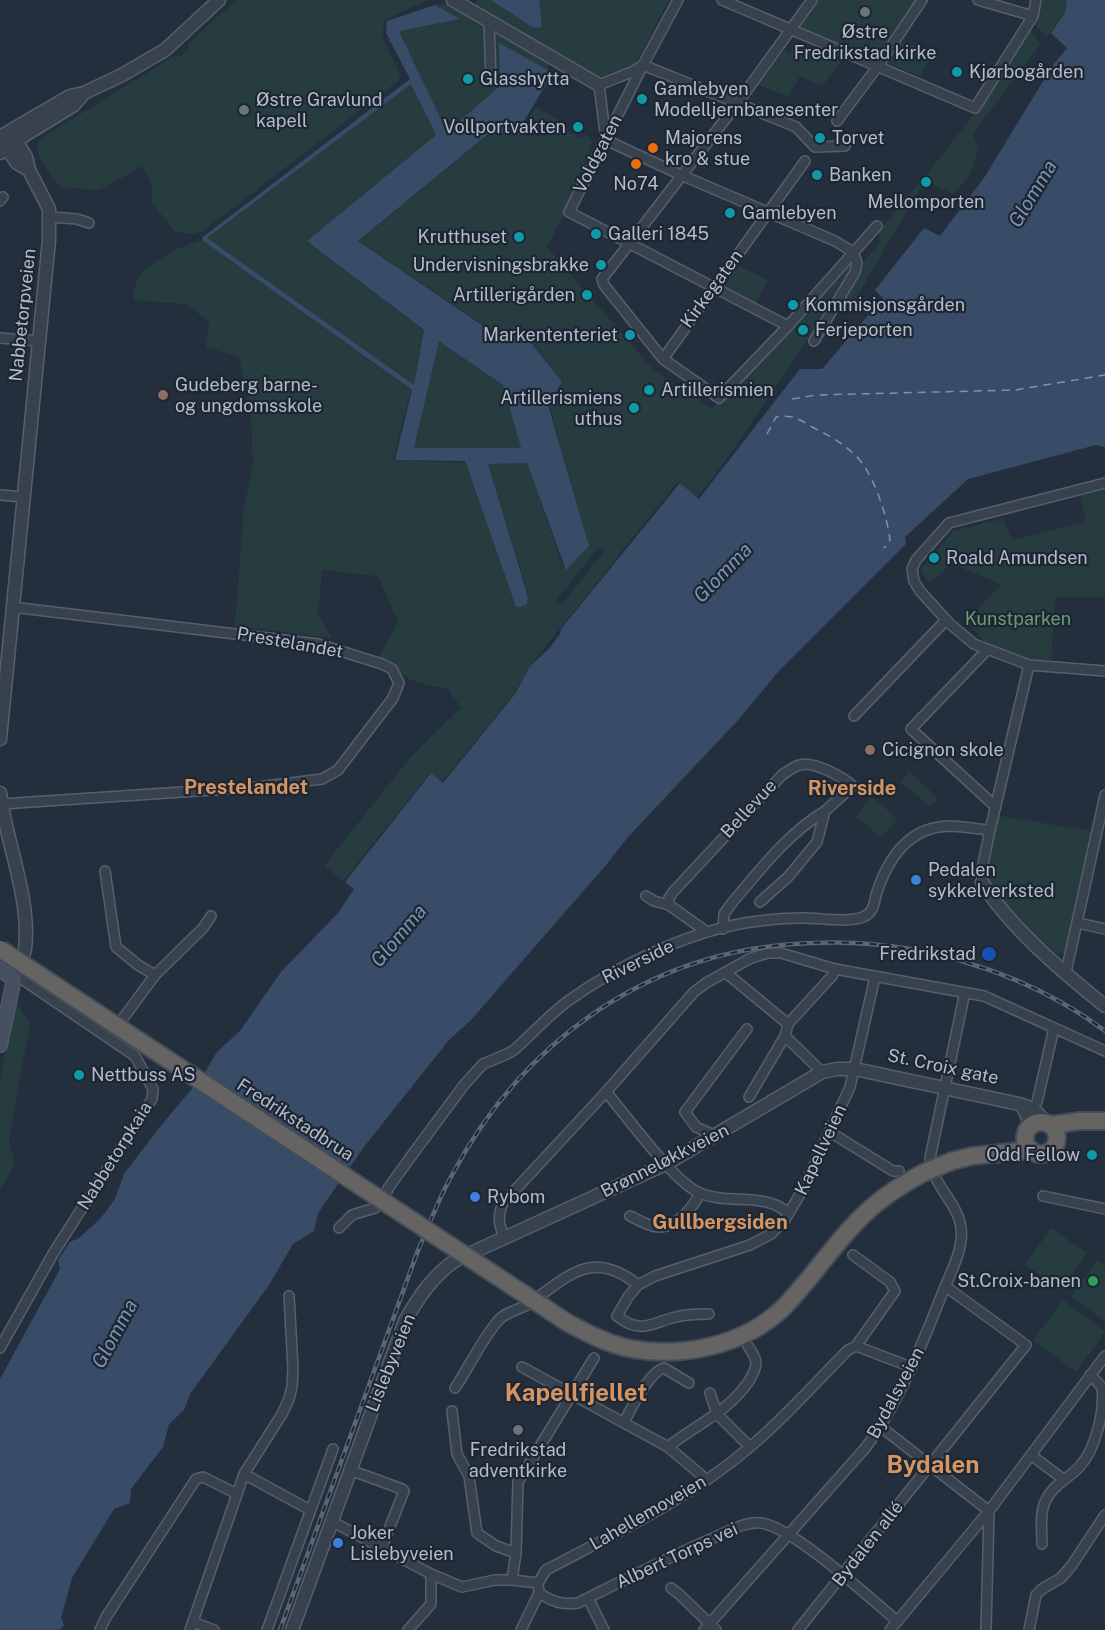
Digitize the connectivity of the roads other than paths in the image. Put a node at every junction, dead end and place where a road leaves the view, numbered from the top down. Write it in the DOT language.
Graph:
graph roads {
  1 [pos="219,0"];
  2 [pos="678,0"];
  3 [pos="722,0"];
  4 [pos="812,0"];
  5 [pos="922,0"];
  6 [pos="978,0"];
  7 [pos="1035,0"];
  8 [pos="462,2"];
  9 [pos="1034,16"];
  10 [pos="489,21"];
  11 [pos="792,29"];
  12 [pos="643,65"];
  13 [pos="878,66"];
  14 [pos="491,80"];
  15 [pos="599,85"];
  16 [pos="736,104"];
  17 [pos="837,121"];
  18 [pos="606,140"];
  19 [pos="6,141"];
  20 [pos="845,146"];
  21 [pos="804,161"];
  22 [pos="681,175"];
  23 [pos="767,213"];
  24 [pos="50,217"];
  25 [pos="89,223"];
  26 [pos="877,226"];
  27 [pos="630,244"];
  28 [pos="853,252"];
  29 [pos="713,287"];
  30 [pos="788,326"];
  31 [pos="0,338"];
  32 [pos="39,341"];
  33 [pos="814,341"];
  34 [pos="663,358"];
  35 [pos="1105,483"];
  36 [pos="0,495"];
  37 [pos="24,497"];
  38 [pos="12,607"];
  39 [pos="946,620"];
  40 [pos="987,650"];
  41 [pos="1029,666"];
  42 [pos="1105,671"];
  43 [pos="854,716"];
  44 [pos="0,739"];
  45 [pos="1105,795"];
  46 [pos="1,799"];
  47 [pos="996,807"];
  48 [pos="825,811"];
  49 [pos="990,830"];
  50 [pos="105,871"];
  51 [pos="982,882"];
  52 [pos="646,896"];
  53 [pos="760,902"];
  54 [pos="669,905"];
  55 [pos="211,916"];
  56 [pos="1078,923"];
  57 [pos="723,929"];
  58 [pos="1105,929"];
  59 [pos="707,932"];
  60 [pos="0,949"];
  61 [pos="835,969"];
  62 [pos="0,970"];
  63 [pos="725,972"];
  64 [pos="1066,972"];
  65 [pos="155,975"];
  66 [pos="875,976"];
  67 [pos="15,977"];
  68 [pos="965,992"];
  69 [pos="1105,1006"];
  70 [pos="788,1024"];
  71 [pos="1054,1028"];
  72 [pos="747,1029"];
  73 [pos="785,1036"];
  74 [pos="110,1038"];
  75 [pos="0,1045"];
  76 [pos="1105,1051"];
  77 [pos="855,1069"];
  78 [pos="822,1072"];
  79 [pos="944,1087"];
  80 [pos="606,1092"];
  81 [pos="749,1097"];
  82 [pos="1037,1102"];
  83 [pos="1105,1121"];
  84 [pos="696,1127"];
  85 [pos="830,1132"];
  86 [pos="1036,1132"];
  87 [pos="1105,1132"];
  88 [pos="716,1136"];
  89 [pos="1057,1141"];
  90 [pos="692,1150"];
  91 [pos="666,1164"];
  92 [pos="904,1176"];
  93 [pos="700,1193"];
  94 [pos="1043,1196"];
  95 [pos="1105,1209"];
  96 [pos="789,1213"];
  97 [pos="630,1216"];
  98 [pos="339,1228"];
  99 [pos="504,1238"];
  100 [pos="853,1255"];
  101 [pos="638,1285"];
  102 [pos="945,1286"];
  103 [pos="289,1296"];
  104 [pos="709,1314"];
  105 [pos="748,1346"];
  106 [pos="856,1346"];
  107 [pos="0,1348"];
  108 [pos="1105,1356"];
  109 [pos="594,1358"];
  110 [pos="522,1367"];
  111 [pos="911,1367"];
  112 [pos="1090,1375"];
  113 [pos="689,1383"];
  114 [pos="455,1389"];
  115 [pos="710,1393"];
  116 [pos="573,1394"];
  117 [pos="452,1411"];
  118 [pos="717,1414"];
  119 [pos="624,1422"];
  120 [pos="881,1427"];
  121 [pos="668,1447"];
  122 [pos="750,1448"];
  123 [pos="333,1449"];
  124 [pos="1031,1455"];
  125 [pos="929,1466"];
  126 [pos="350,1470"];
  127 [pos="244,1474"];
  128 [pos="1063,1479"];
  129 [pos="707,1480"];
  130 [pos="237,1494"];
  131 [pos="310,1510"];
  132 [pos="989,1511"];
  133 [pos="1105,1515"];
  134 [pos="331,1521"];
  135 [pos="789,1535"];
  136 [pos="1042,1544"];
  137 [pos="382,1547"];
  138 [pos="516,1553"];
  139 [pos="431,1574"];
  140 [pos="843,1576"];
  141 [pos="512,1580"];
  142 [pos="539,1588"];
  143 [pos="671,1588"];
  144 [pos="588,1598"];
  145 [pos="897,1621"];
  146 [pos="192,1626"];
  147 [pos="710,1627"];
  148 [pos="100,1630"];
  149 [pos="214,1630"];
  150 [pos="267,1630"];
  151 [pos="292,1630"];
  152 [pos="408,1630"];
  153 [pos="521,1630"];
  154 [pos="604,1630"];
  155 [pos="798,1630"];
  156 [pos="890,1630"];
  157 [pos="986,1630"];
  158 [pos="1029,1630"];
  1 -- 19 [label="street"];
  2 -- 12 [label="street, Voldgaten"];
  3 -- 11 [label="street"];
  4 -- 11 [label="street"];
  5 -- 13 [label="street"];
  6 -- 9 [label="street"];
  7 -- 9 [label="street"];
  8 -- 10 [label="street"];
  9 -- 13 [label="street"];
  10 -- 14 [label="street"];
  10 -- 15 [label="street"];
  11 -- 13 [label="street"];
  11 -- 16 [label="street"];
  12 -- 15 [label="street"];
  12 -- 16 [label="street"];
  12 -- 18 [label="street, Voldgaten"];
  13 -- 17 [label="street"];
  15 -- 18 [label="street"];
  16 -- 20 [label="street"];
  16 -- 22 [label="street"];
  18 -- 22 [label="street"];
  18 -- 27 [label="street, Voldgaten"];
  19 -- 24 [label="street, Nabbetorpveien"];
  21 -- 23 [label="street, Kirkegaten"];
  22 -- 23 [label="street"];
  22 -- 27 [label="street"];
  23 -- 28 [label="street"];
  23 -- 29 [label="street, Kirkegaten"];
  24 -- 25 [label="street"];
  24 -- 32 [label="street, Nabbetorpveien"];
  26 -- 28 [label="street"];
  27 -- 29 [label="street"];
  27 -- 34 [label="street"];
  28 -- 30 [label="street"];
  28 -- 33 [label="street"];
  29 -- 30 [label="street"];
  29 -- 34 [label="street, Kirkegaten"];
  30 -- 34 [label="street"];
  31 -- 32 [label="street"];
  32 -- 37 [label="street, Nabbetorpveien"];
  35 -- 39 [label="street"];
  36 -- 37 [label="street"];
  37 -- 38 [label="street, Nabbetorpveien"];
  38 -- 44 [label="street, Nabbetorpveien"];
  38 -- 46 [label="street, Prestelandet"];
  39 -- 40 [label="street"];
  39 -- 43 [label="street"];
  40 -- 41 [label="street"];
  40 -- 47 [label="street"];
  41 -- 42 [label="street"];
  41 -- 47 [label="street"];
  45 -- 56 [label="street"];
  46 -- 67 [label="street"];
  47 -- 49 [label="street"];
  48 -- 53 [label="street"];
  48 -- 54 [label="street, Bellevue"];
  48 -- 57 [label="street"];
  49 -- 51 [label="street"];
  49 -- 57 [label="street, Riverside"];
  50 -- 65 [label="street"];
  51 -- 64 [label="street"];
  52 -- 54 [label="street"];
  54 -- 59 [label="street"];
  55 -- 65 [label="street"];
  56 -- 58 [label="street"];
  56 -- 64 [label="street"];
  57 -- 59 [label="street, Riverside"];
  59 -- 98 [label="street, Riverside"];
  60 -- 92 [label="highway, Fredrikstadbrua, bridge"];
  61 -- 63 [label="street"];
  61 -- 66 [label="street"];
  61 -- 70 [label="street"];
  62 -- 67 [label="main road"];
  63 -- 70 [label="street"];
  63 -- 80 [label="street"];
  64 -- 69 [label="street"];
  65 -- 74 [label="street"];
  66 -- 68 [label="street"];
  66 -- 77 [label="street, Kapellveien"];
  67 -- 74 [label="street, Nabbetorpkaia"];
  67 -- 75 [label="main road"];
  68 -- 71 [label="street"];
  68 -- 79 [label="street"];
  70 -- 73 [label="street"];
  71 -- 76 [label="street"];
  71 -- 82 [label="street"];
  72 -- 84 [label="street"];
  73 -- 78 [label="street"];
  73 -- 81 [label="street"];
  74 -- 107 [label="street, Nabbetorpkaia"];
  77 -- 78 [label="street, Brønneløkkveien"];
  77 -- 79 [label="street, St. Croix gate"];
  77 -- 85 [label="street, Kapellveien"];
  78 -- 88 [label="street, Brønneløkkveien"];
  79 -- 86 [label="street, St. Croix gate"];
  79 -- 102 [label="street, Bydalsveien"];
  80 -- 91 [label="street"];
  80 -- 99 [label="street"];
  83 -- 86 [label="highway"];
  84 -- 88 [label="street"];
  84 -- 90 [label="street"];
  85 -- 92 [label="street"];
  85 -- 96 [label="street, Kapellveien"];
  86 -- 89 [label="highway"];
  86 -- 89 [label="highway"];
  86 -- 92 [label="highway, Fredrikstadbrua, bridge"];
  87 -- 89 [label="highway"];
  88 -- 90 [label="street, Brønneløkkveien"];
  90 -- 91 [label="street, Brønneløkkveien"];
  91 -- 93 [label="street"];
  91 -- 99 [label="street, Brønneløkkveien"];
  93 -- 96 [label="street"];
  93 -- 97 [label="street"];
  94 -- 95 [label="street"];
  96 -- 101 [label="street, Kapellveien"];
  99 -- 126 [label="street, Lislebyveien"];
  100 -- 106 [label="street, Lahellemoveien"];
  101 -- 104 [label="street"];
  101 -- 114 [label="street"];
  102 -- 111 [label="street, Bydalsveien"];
  102 -- 125 [label="street, Bydalen allé"];
  103 -- 127 [label="street"];
  105 -- 118 [label="street"];
  106 -- 111 [label="street"];
  106 -- 122 [label="street, Lahellemoveien"];
  108 -- 112 [label="street"];
  109 -- 116 [label="street"];
  110 -- 116 [label="street"];
  111 -- 120 [label="street, Bydalsveien"];
  112 -- 124 [label="street"];
  112 -- 128 [label="street"];
  113 -- 119 [label="street"];
  115 -- 118 [label="street"];
  116 -- 119 [label="street"];
  116 -- 138 [label="street"];
  117 -- 138 [label="street"];
  118 -- 121 [label="street"];
  118 -- 122 [label="street"];
  119 -- 121 [label="street"];
  120 -- 125 [label="street"];
  120 -- 135 [label="street, Bydalsveien"];
  121 -- 129 [label="street"];
  122 -- 129 [label="street, Lahellemoveien"];
  123 -- 131 [label="street"];
  124 -- 128 [label="street"];
  124 -- 132 [label="street"];
  125 -- 132 [label="street"];
  125 -- 140 [label="street, Bydalen allé"];
  126 -- 134 [label="street, Lislebyveien"];
  126 -- 137 [label="street"];
  127 -- 130 [label="street"];
  127 -- 131 [label="street"];
  128 -- 136 [label="street"];
  129 -- 142 [label="street, Lahellemoveien"];
  130 -- 146 [label="street"];
  130 -- 148 [label="street"];
  131 -- 150 [label="street"];
  132 -- 145 [label="street"];
  132 -- 157 [label="street"];
  133 -- 158 [label="street"];
  134 -- 137 [label="street, Albert Torps vei"];
  134 -- 151 [label="street, Lislebyveien"];
  135 -- 140 [label="street, Albert Torps vei"];
  135 -- 144 [label="street, Albert Torps vei"];
  135 -- 147 [label="street, Bydalsveien"];
  137 -- 139 [label="street, Albert Torps vei"];
  138 -- 141 [label="street"];
  139 -- 141 [label="street, Albert Torps vei"];
  139 -- 152 [label="street"];
  140 -- 145 [label="street, Albert Torps vei"];
  140 -- 155 [label="street, Bydalen allé"];
  141 -- 142 [label="street, Albert Torps vei"];
  142 -- 144 [label="street, Albert Torps vei"];
  142 -- 153 [label="street, Lahellemoveien"];
  143 -- 147 [label="street"];
  144 -- 154 [label="street"];
  145 -- 156 [label="street"];
  146 -- 149 [label="street"];
}
